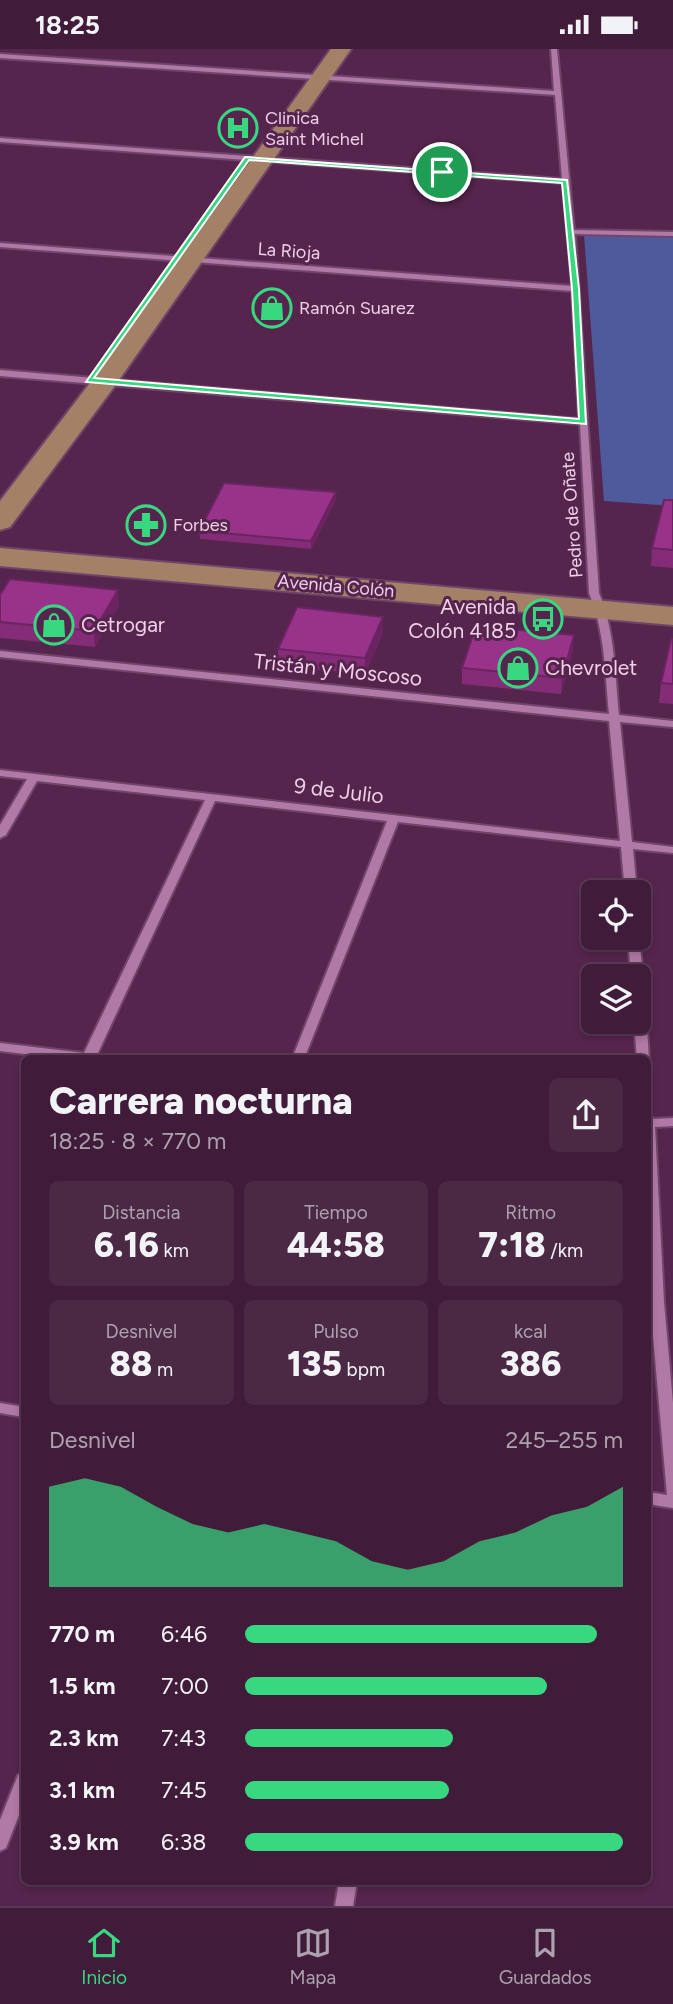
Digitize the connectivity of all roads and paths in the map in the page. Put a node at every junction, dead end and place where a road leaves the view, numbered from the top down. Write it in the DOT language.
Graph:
graph roads {
  1 [pos="325,49"];
  2 [pos="341,49"];
  3 [pos="554,49"];
  4 [pos="0,57"];
  5 [pos="313,78"];
  6 [pos="557,93"];
  7 [pos="0,140"];
  8 [pos="254,159"];
  9 [pos="565,181"];
  10 [pos="570,232"];
  11 [pos="673,234"];
  12 [pos="0,245"];
  13 [pos="182,259"];
  14 [pos="576,289"];
  15 [pos="0,373"];
  16 [pos="97,381"];
  17 [pos="583,422"];
  18 [pos="1,527"];
  19 [pos="0,557"];
  20 [pos="673,600"];
  21 [pos="598,601"];
  22 [pos="673,616"];
  23 [pos="0,654"];
  24 [pos="616,719"];
  25 [pos="673,724"];
  26 [pos="0,773"];
  27 [pos="34,776"];
  28 [pos="212,796"];
  29 [pos="394,817"];
  30 [pos="0,835"];
  31 [pos="628,845"];
  32 [pos="673,850"];
  33 [pos="630,880"];
  34 [pos="641,1034"];
  35 [pos="0,1047"];
  36 [pos="69,1055"];
  37 [pos="96,1055"];
  38 [pos="300,1055"];
  39 [pos="643,1055"];
  40 [pos="651,1122"];
  41 [pos="673,1122"];
  42 [pos="651,1182"];
  43 [pos="0,1408"];
  44 [pos="21,1412"];
  45 [pos="673,1492"];
  46 [pos="651,1498"];
  47 [pos="673,1502"];
  48 [pos="21,1788"];
  49 [pos="0,1843"];
  50 [pos="347,1885"];
  51 [pos="344,1906"];
  1 -- 5 [label="main road"];
  2 -- 5 [label="main road"];
  3 -- 6 [label="street, Pedro de Oñate"];
  4 -- 5 [label="street"];
  5 -- 6 [label="street"];
  5 -- 8 [label="main road"];
  6 -- 9 [label="street, Pedro de Oñate"];
  7 -- 8 [label="street"];
  8 -- 9 [label="street"];
  8 -- 13 [label="main road"];
  9 -- 10 [label="street, Pedro de Oñate"];
  10 -- 11 [label="street"];
  10 -- 14 [label="street, Pedro de Oñate"];
  12 -- 13 [label="street, La Rioja"];
  13 -- 14 [label="street, La Rioja"];
  13 -- 16 [label="main road"];
  14 -- 17 [label="street, Pedro de Oñate"];
  15 -- 16 [label="street"];
  16 -- 17 [label="street"];
  16 -- 18 [label="main road"];
  17 -- 21 [label="street, Pedro de Oñate"];
  18 -- 21 [label="main road, Avenida Colón"];
  19 -- 21 [label="main road, Avenida Colón"];
  20 -- 21 [label="main road, Avenida Colón"];
  21 -- 22 [label="main road, Avenida Colón"];
  21 -- 24 [label="street, Pedro de Oñate"];
  23 -- 24 [label="street, Tristán y Moscoso"];
  24 -- 25 [label="street, Tristán y Moscoso"];
  24 -- 31 [label="street, Pedro de Oñate"];
  26 -- 27 [label="street, 9 de Julio"];
  27 -- 28 [label="street, 9 de Julio"];
  27 -- 30 [label="street"];
  28 -- 29 [label="street, 9 de Julio"];
  28 -- 37 [label="street"];
  29 -- 31 [label="street, 9 de Julio"];
  29 -- 38 [label="street"];
  31 -- 32 [label="street, 9 de Julio"];
  31 -- 33 [label="street, Pedro de Oñate"];
  34 -- 39 [label="street"];
  35 -- 36 [label="street"];
  40 -- 41 [label="street"];
  42 -- 45 [label="street"];
  43 -- 44 [label="street"];
  46 -- 47 [label="street"];
  48 -- 49 [label="street"];
  50 -- 51 [label="street"];
}
